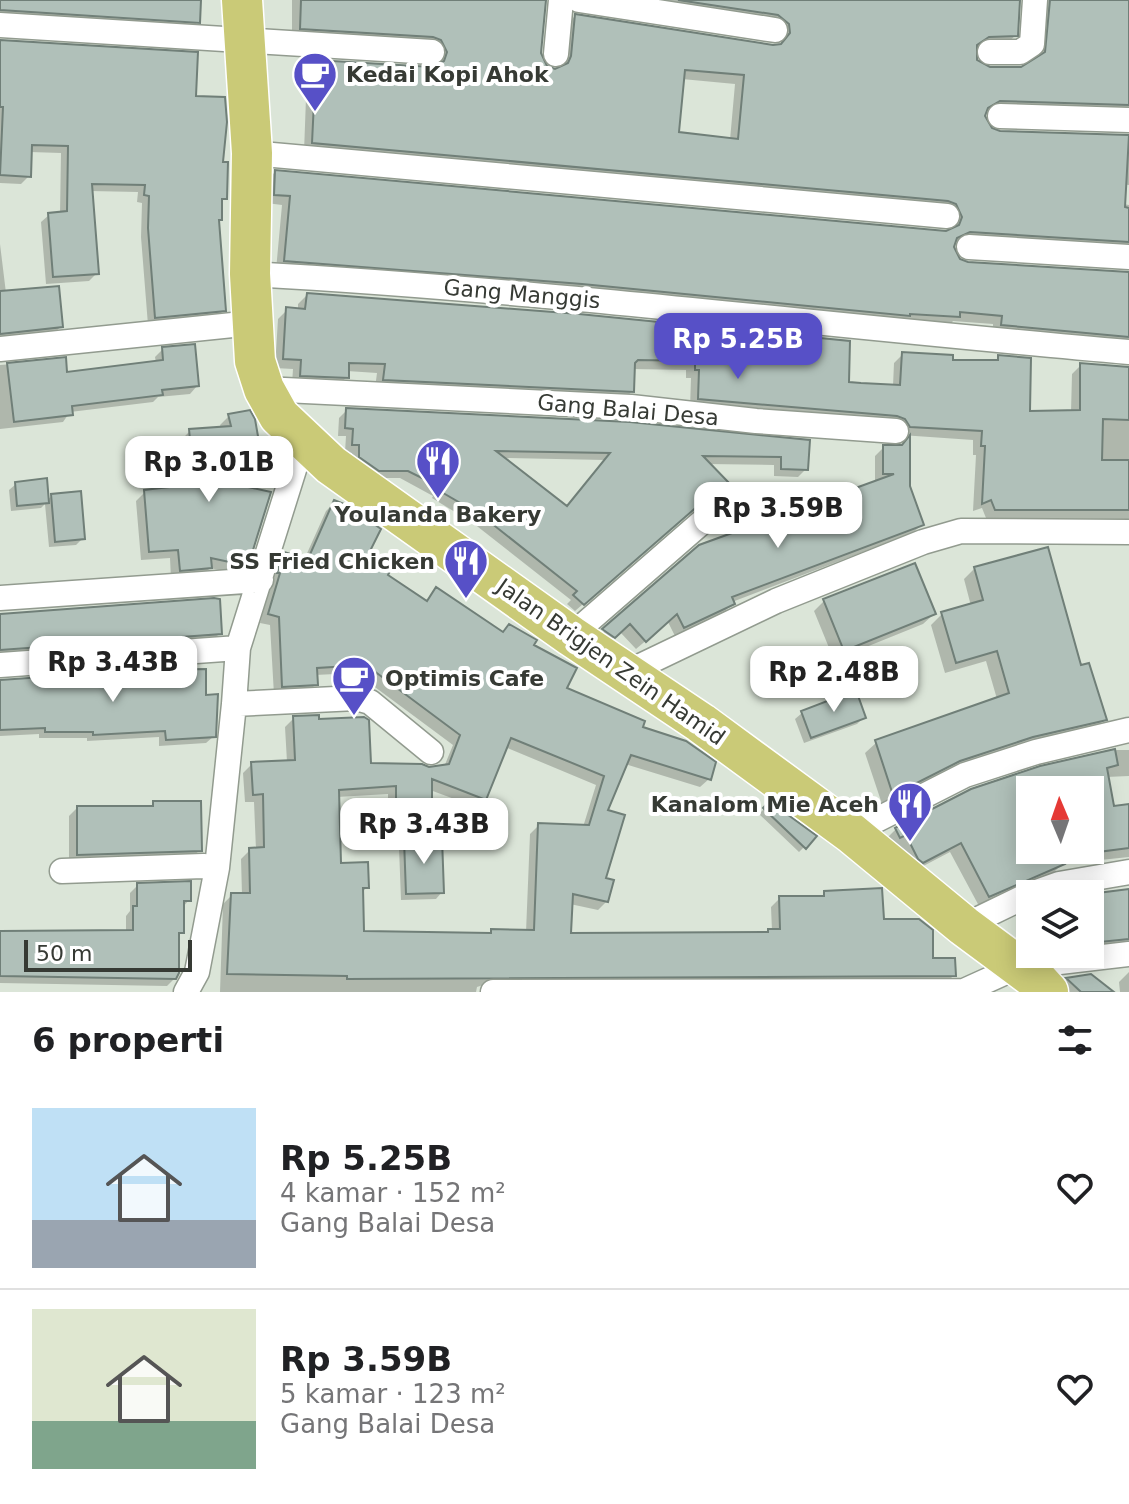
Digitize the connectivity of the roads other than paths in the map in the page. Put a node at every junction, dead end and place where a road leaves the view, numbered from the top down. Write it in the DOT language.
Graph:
graph roads {
  1 [pos="561,0"];
  2 [pos="1035,0"];
  3 [pos="594,1"];
  4 [pos="244,19"];
  5 [pos="0,25"];
  6 [pos="775,30"];
  7 [pos="432,52"];
  8 [pos="990,52"];
  9 [pos="556,54"];
  10 [pos="1000,116"];
  11 [pos="1129,120"];
  12 [pos="252,153"];
  13 [pos="947,216"];
  14 [pos="969,247"];
  15 [pos="1129,257"];
  16 [pos="250,274"];
  17 [pos="252,323"];
  18 [pos="0,349"];
  19 [pos="1129,352"];
  20 [pos="264,389"];
  21 [pos="896,431"];
  22 [pos="303,441"];
  23 [pos="717,509"];
  24 [pos="1129,532"];
  25 [pos="261,580"];
  26 [pos="0,598"];
  27 [pos="571,636"];
  28 [pos="238,648"];
  29 [pos="0,665"];
  30 [pos="628,672"];
  31 [pos="234,704"];
  32 [pos="1129,730"];
  33 [pos="431,752"];
  34 [pos="851,833"];
  35 [pos="217,868"];
  36 [pos="62,871"];
  37 [pos="1129,872"];
  38 [pos="1082,880"];
  39 [pos="1016,901"];
  40 [pos="964,926"];
  41 [pos="1129,954"];
  42 [pos="1104,957"];
  43 [pos="1016,966"];
  44 [pos="1016,967"];
  45 [pos="1018,968"];
  46 [pos="186,992"];
  47 [pos="493,992"];
  48 [pos="1048,992"];
  1 -- 9 [label="street"];
  2 -- 8 [label="street"];
  3 -- 6 [label="street"];
  4 -- 5 [label="street"];
  4 -- 7 [label="street"];
  4 -- 12 [label="main road, Jalan Brigjen Zein Hamid"];
  10 -- 11 [label="street"];
  12 -- 13 [label="street"];
  12 -- 16 [label="main road, Jalan Brigjen Zein Hamid"];
  14 -- 15 [label="street"];
  16 -- 17 [label="main road, Jalan Brigjen Zein Hamid"];
  16 -- 19 [label="street, Gang Manggis"];
  17 -- 18 [label="street"];
  17 -- 20 [label="main road, Jalan Brigjen Zein Hamid"];
  20 -- 21 [label="street, Gang Balai Desa"];
  20 -- 22 [label="main road, Jalan Brigjen Zein Hamid"];
  22 -- 25 [label="street"];
  22 -- 27 [label="main road, Jalan Brigjen Zein Hamid"];
  23 -- 27 [label="street"];
  24 -- 30 [label="street"];
  25 -- 26 [label="street"];
  25 -- 28 [label="street"];
  27 -- 30 [label="main road, Jalan Brigjen Zein Hamid"];
  28 -- 29 [label="street"];
  28 -- 31 [label="street"];
  30 -- 34 [label="main road, Jalan Brigjen Zein Hamid"];
  31 -- 33 [label="street"];
  31 -- 35 [label="street"];
  32 -- 34 [label="street"];
  34 -- 40 [label="main road, Jalan Brigjen Zein Hamid"];
  35 -- 36 [label="street"];
  35 -- 46 [label="street"];
  37 -- 38 [label="street"];
  39 -- 40 [label="street"];
  40 -- 43 [label="main road, Jalan Brigjen Zein Hamid"];
  41 -- 42 [label="street"];
  44 -- 47 [label="street"];
  45 -- 48 [label="main road, Jalan Brigjen Zein Hamid"];
}
